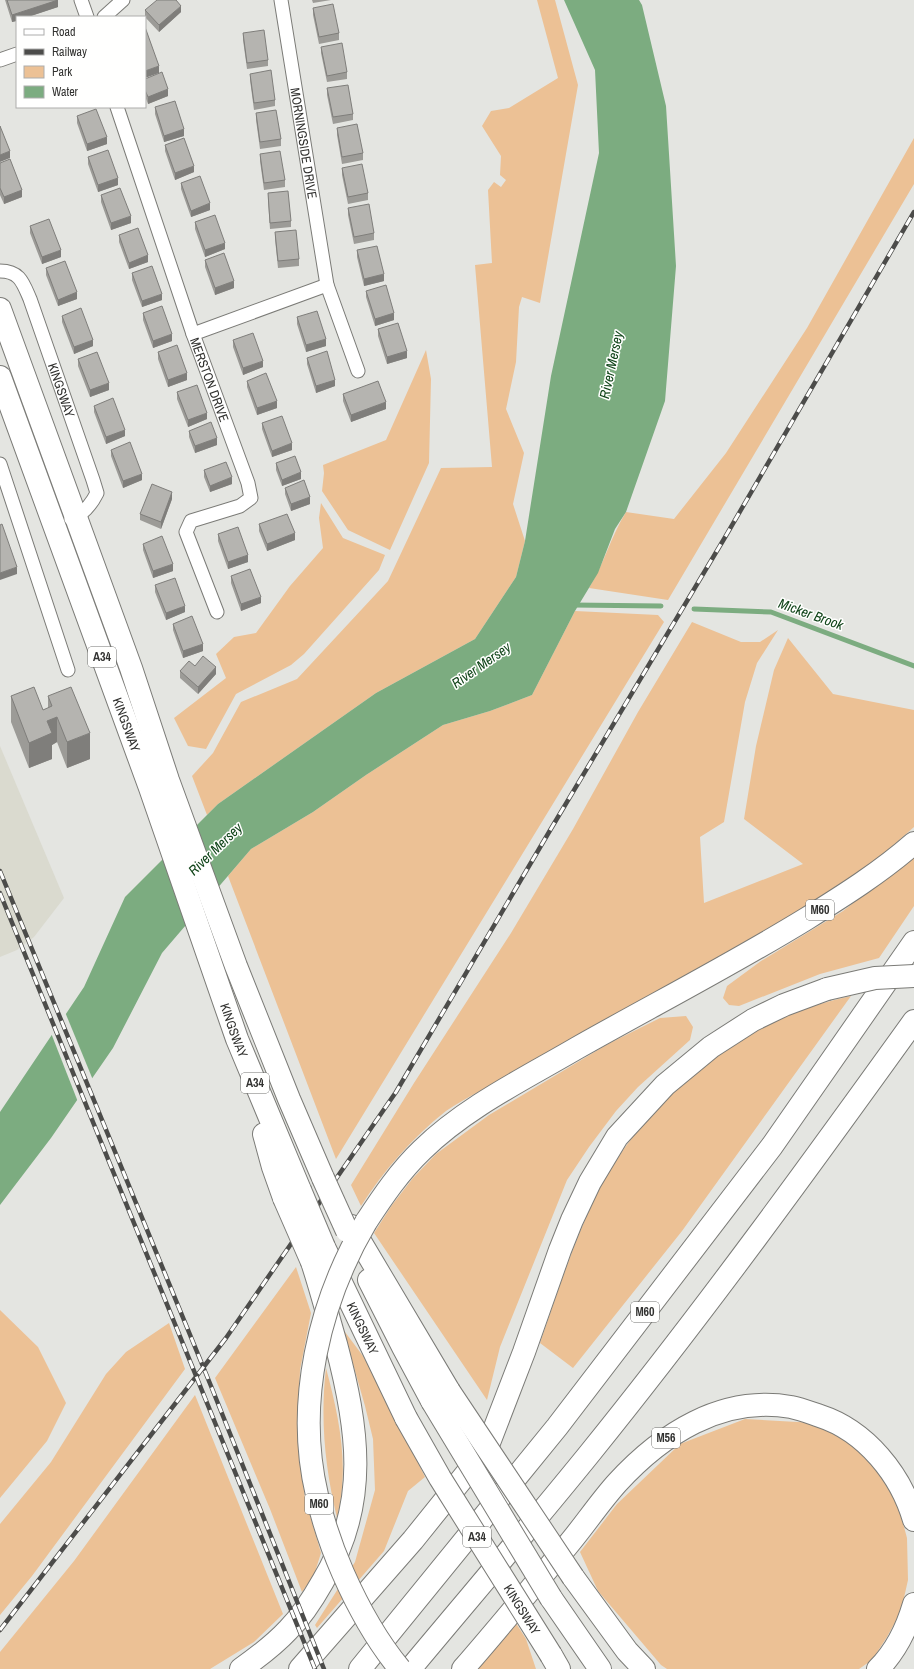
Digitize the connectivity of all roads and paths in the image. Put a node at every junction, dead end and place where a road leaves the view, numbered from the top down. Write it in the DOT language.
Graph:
graph roads {
  1 [pos="81,0"];
  2 [pos="123,0"];
  3 [pos="281,0"];
  4 [pos="87,16"];
  5 [pos="105,16"];
  6 [pos="16,54"];
  7 [pos="0,60"];
  8 [pos="117,108"];
  9 [pos="0,271"];
  10 [pos="327,286"];
  11 [pos="0,309"];
  12 [pos="194,334"];
  13 [pos="358,371"];
  14 [pos="0,378"];
  15 [pos="0,464"];
  16 [pos="76,517"];
  17 [pos="53,525"];
  18 [pos="217,612"];
  19 [pos="68,670"];
  20 [pos="159,784"];
  21 [pos="914,844"];
  22 [pos="914,942"];
  23 [pos="914,976"];
  24 [pos="914,1021"];
  25 [pos="318,1255"];
  26 [pos="441,1396"];
  27 [pos="914,1520"];
  28 [pos="914,1604"];
  29 [pos="555,1662"];
  30 [pos="242,1669"];
  31 [pos="300,1669"];
  32 [pos="360,1669"];
  33 [pos="400,1669"];
  34 [pos="410,1669"];
  35 [pos="463,1669"];
  36 [pos="600,1669"];
  37 [pos="644,1669"];
  38 [pos="878,1669"];
  1 -- 4 [label="street"];
  2 -- 5 [label="street"];
  3 -- 10 [label="street, MORNINGSIDE DRIVE"];
  6 -- 7 [label="street"];
  8 -- 12 [label="street, MERSTON DRIVE"];
  9 -- 16 [label="street, KINGSWAY"];
  10 -- 12 [label="street"];
  10 -- 13 [label="street, MORNINGSIDE DRIVE"];
  11 -- 16 [label="highway, KINGSWAY / A34"];
  12 -- 18 [label="street, MERSTON DRIVE"];
  14 -- 17 [label="highway, KINGSWAY / A34"];
  15 -- 19 [label="street"];
  16 -- 17 [label="street"];
  16 -- 20 [label="highway, KINGSWAY / A34"];
  17 -- 20 [label="highway, KINGSWAY / A34"];
  20 -- 25 [label="highway, KINGSWAY / A34, bridge"];
  20 -- 26 [label="highway, KINGSWAY / A34, bridge"];
  21 -- 33 [label="highway, M60, bridge"];
  22 -- 32 [label="highway, M60"];
  23 -- 31 [label="highway, bridge"];
  24 -- 34 [label="highway"];
  25 -- 29 [label="highway, KINGSWAY / A34, bridge"];
  25 -- 30 [label="highway"];
  26 -- 36 [label="highway, KINGSWAY / A34, bridge"];
  26 -- 37 [label="highway, bridge"];
  27 -- 35 [label="highway, M56"];
  28 -- 38 [label="highway"];
}
